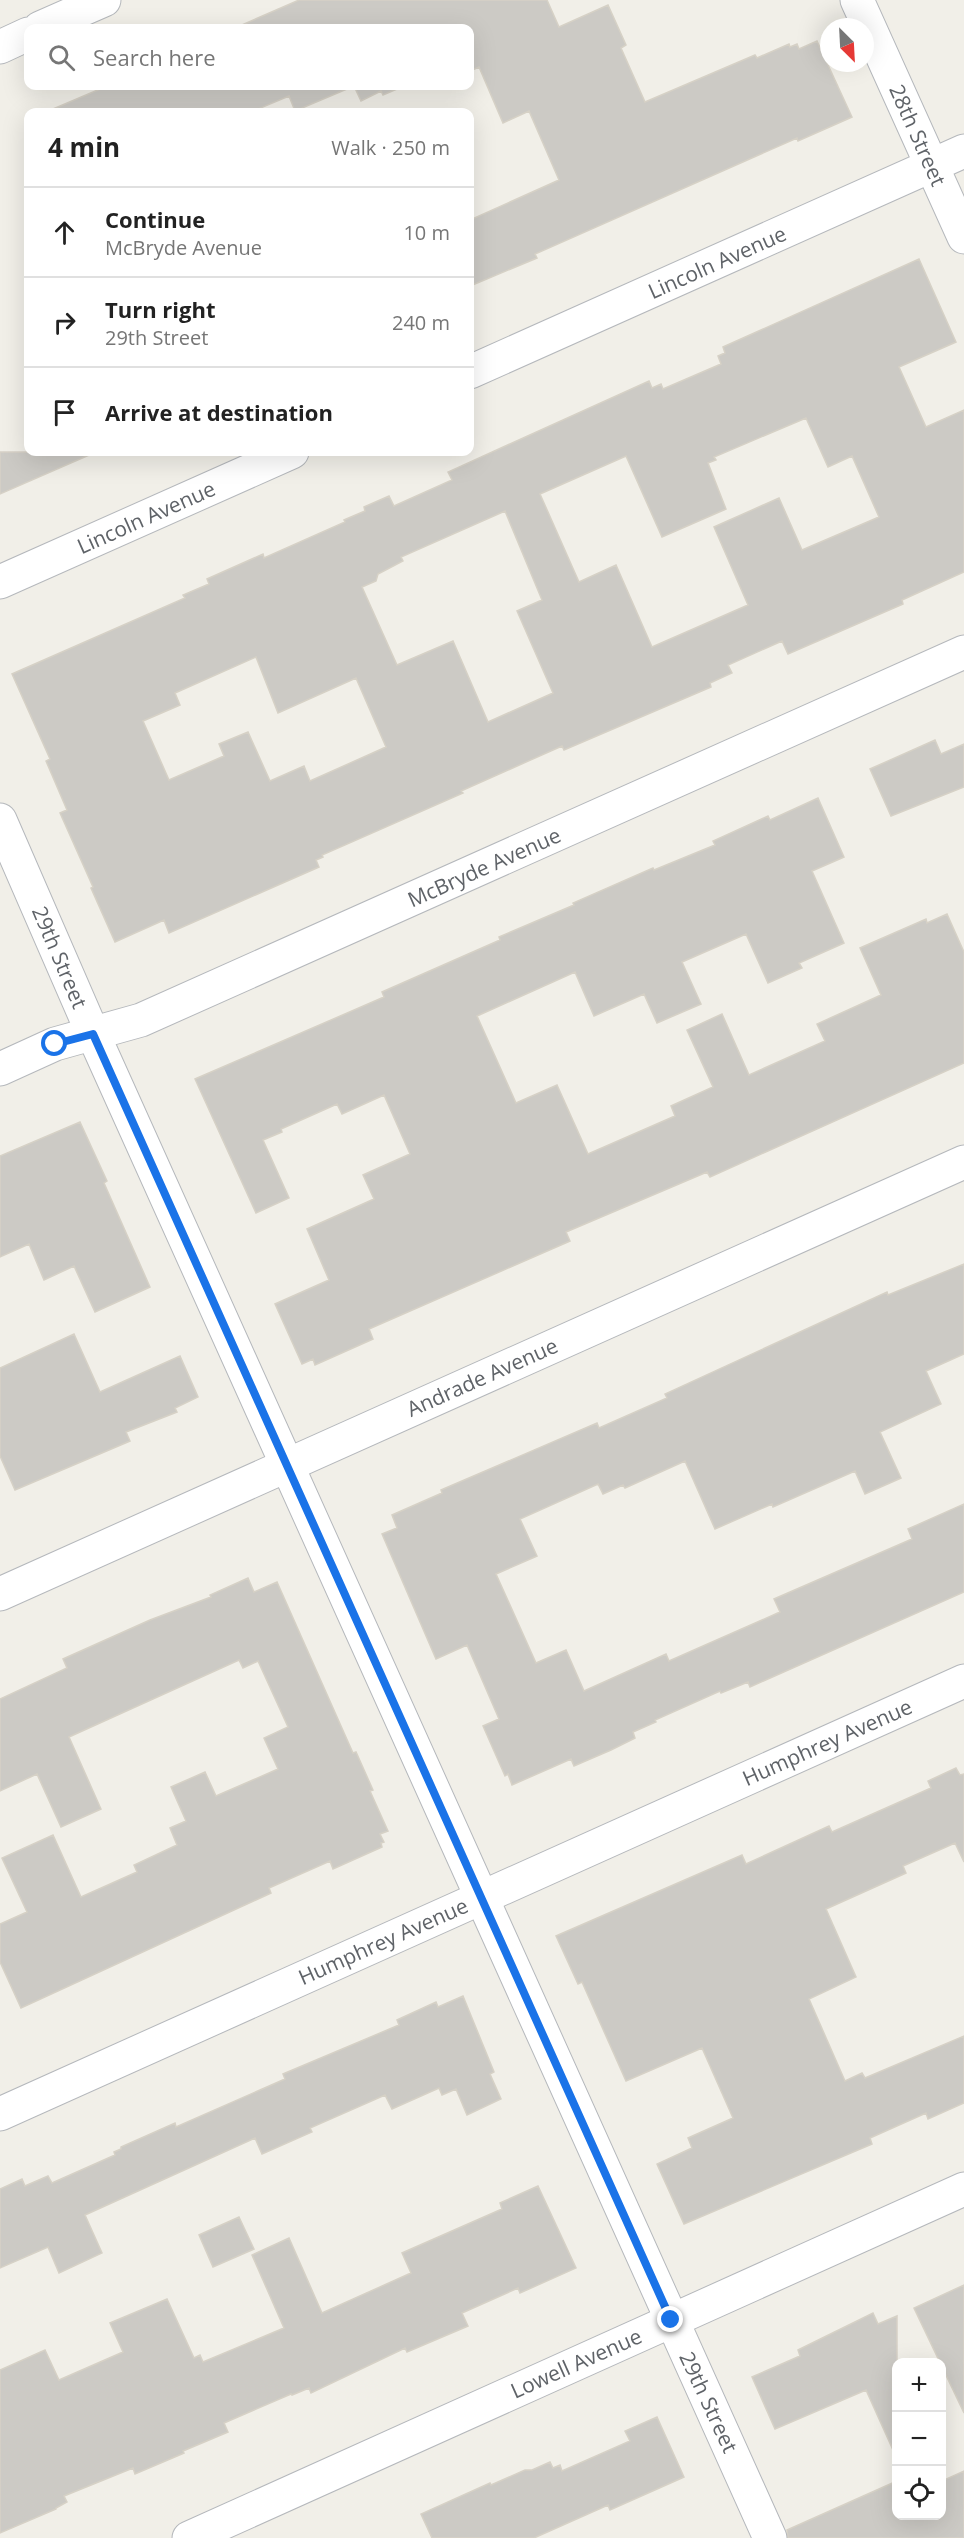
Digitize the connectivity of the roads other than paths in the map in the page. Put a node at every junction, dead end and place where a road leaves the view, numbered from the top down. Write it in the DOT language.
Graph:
graph roads {
  1 [pos="104,0"];
  2 [pos="857,0"];
  3 [pos="49,24"];
  4 [pos="24,36"];
  5 [pos="0,47"];
  6 [pos="964,151"];
  7 [pos="932,165"];
  8 [pos="964,237"];
  9 [pos="474,370"];
  10 [pos="283,456"];
  11 [pos="0,582"];
  12 [pos="964,652"];
  13 [pos="0,820"];
  14 [pos="93,1034"];
  15 [pos="0,1069"];
  16 [pos="964,1162"];
  17 [pos="287,1464"];
  18 [pos="0,1594"];
  19 [pos="964,1681"];
  20 [pos="482,1896"];
  21 [pos="0,2114"];
  22 [pos="964,2189"];
  23 [pos="671,2320"];
  24 [pos="189,2538"];
  25 [pos="771,2538"];
  1 -- 3 [label="street"];
  2 -- 7 [label="street, 28th Street"];
  4 -- 5 [label="street"];
  6 -- 7 [label="street, Lincoln Avenue"];
  7 -- 8 [label="street, 28th Street"];
  7 -- 9 [label="street, Lincoln Avenue"];
  10 -- 11 [label="street, Lincoln Avenue"];
  12 -- 14 [label="street, McBryde Avenue"];
  13 -- 14 [label="street, 29th Street"];
  14 -- 15 [label="street, McBryde Avenue"];
  14 -- 17 [label="street, 29th Street"];
  16 -- 17 [label="street, Andrade Avenue"];
  17 -- 18 [label="street, Andrade Avenue"];
  17 -- 20 [label="street, 29th Street"];
  19 -- 20 [label="street, Humphrey Avenue"];
  20 -- 21 [label="street, Humphrey Avenue"];
  20 -- 23 [label="street, 29th Street"];
  22 -- 23 [label="street, Lowell Avenue"];
  23 -- 24 [label="street, Lowell Avenue"];
  23 -- 25 [label="street, 29th Street"];
}
